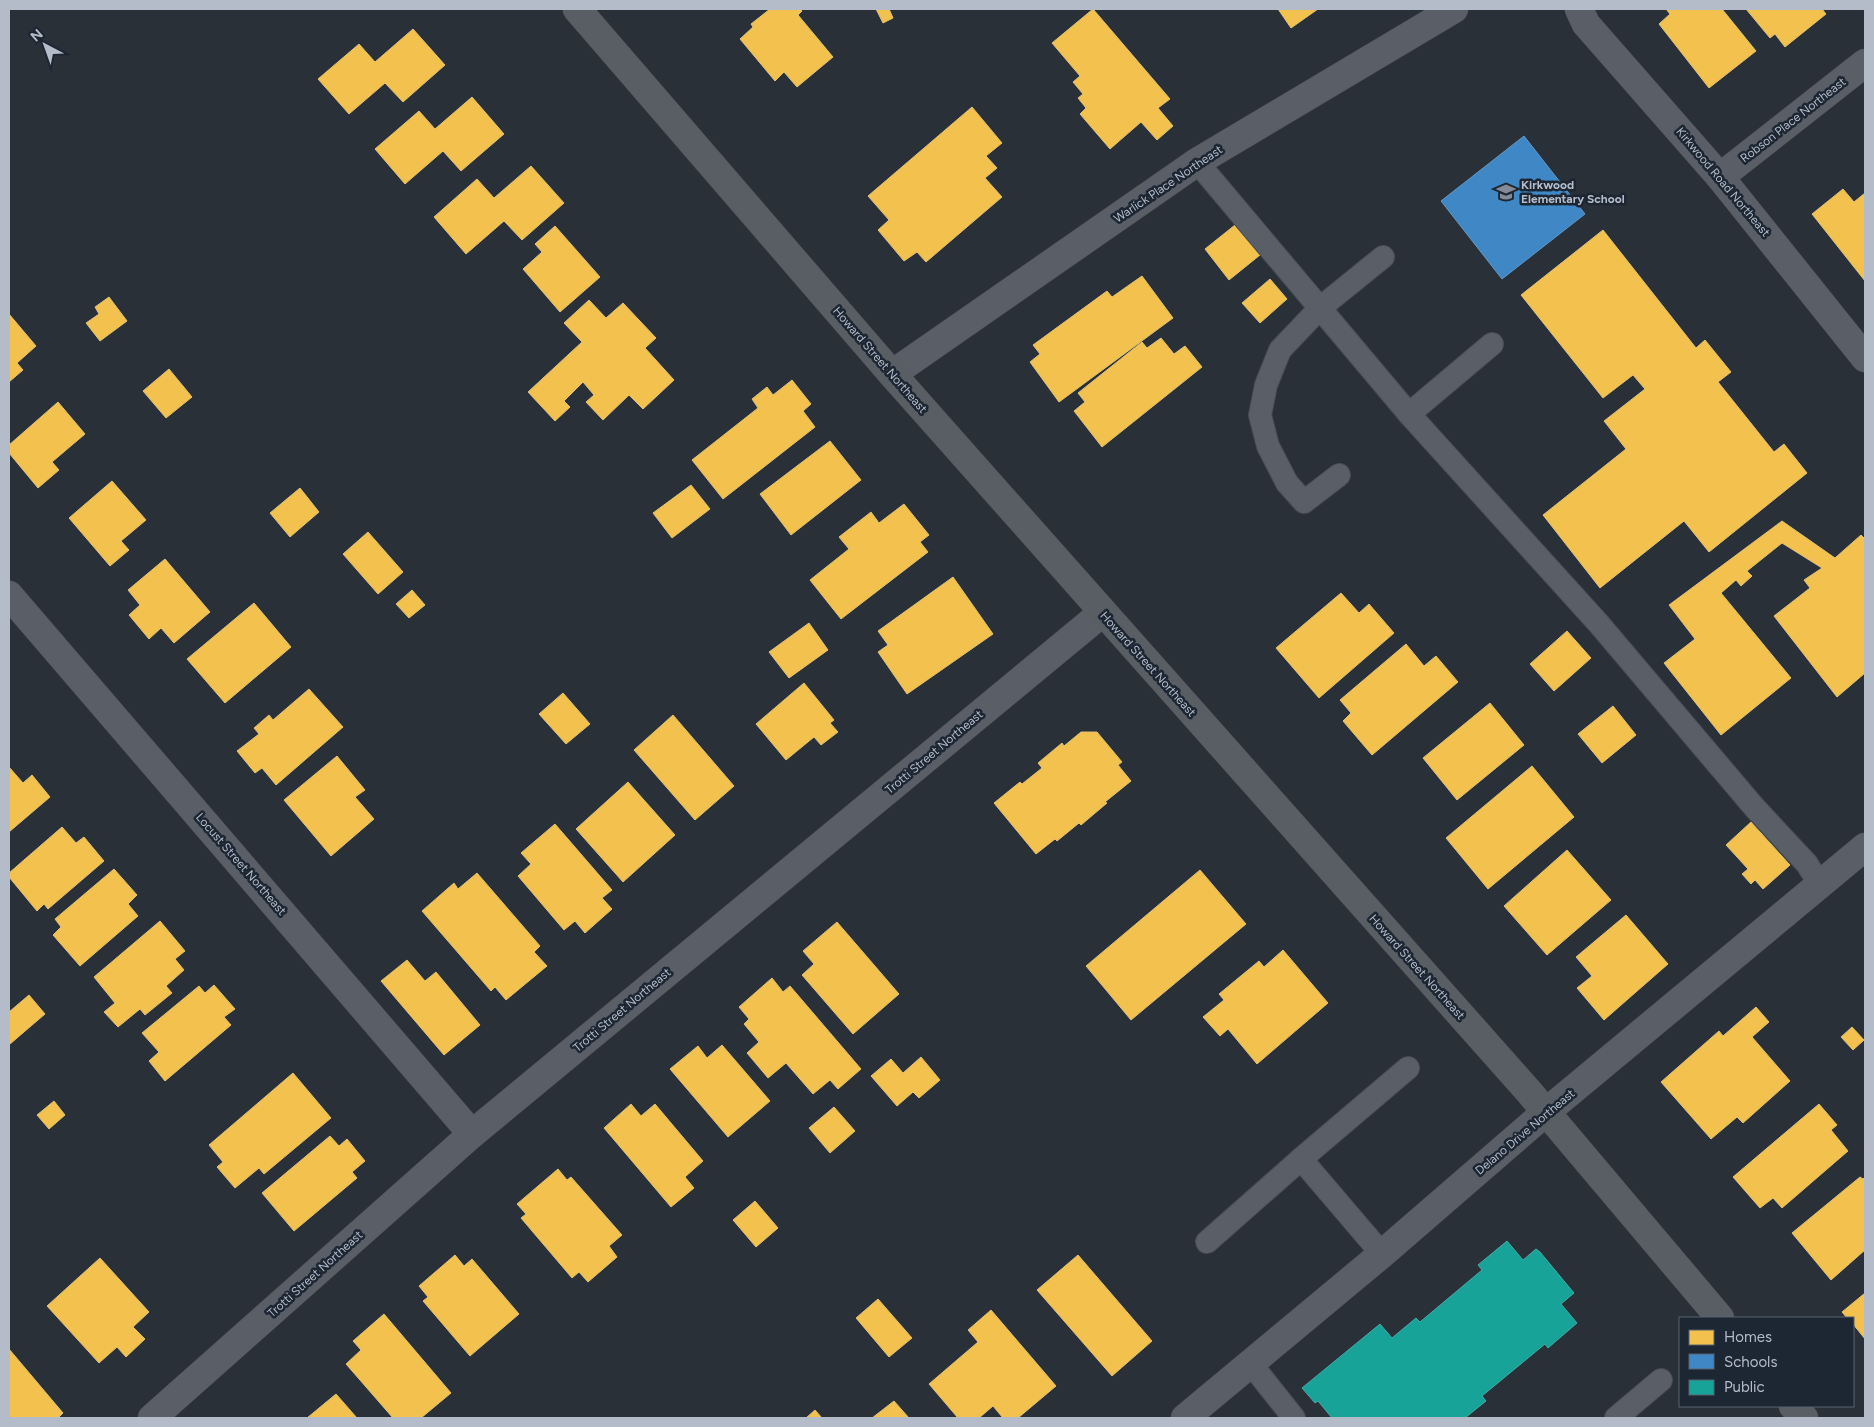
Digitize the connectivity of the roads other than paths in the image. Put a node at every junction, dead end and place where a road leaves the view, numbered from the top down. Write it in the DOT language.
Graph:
graph roads {
  1 [pos="577,9"];
  2 [pos="1454,9"];
  3 [pos="1579,9"];
  4 [pos="1865,63"];
  5 [pos="1197,162"];
  6 [pos="1720,177"];
  7 [pos="1383,257"];
  8 [pos="1320,308"];
  9 [pos="1492,344"];
  10 [pos="1865,358"];
  11 [pos="892,374"];
  12 [pos="1409,414"];
  13 [pos="1339,474"];
  14 [pos="9,595"];
  15 [pos="1102,613"];
  16 [pos="1865,847"];
  17 [pos="1820,885"];
  18 [pos="1408,1068"];
  19 [pos="1546,1112"];
  20 [pos="472,1134"];
  21 [pos="1301,1159"];
  22 [pos="1206,1242"];
  23 [pos="1382,1254"];
  24 [pos="1719,1317"];
  25 [pos="1251,1364"];
  26 [pos="1661,1380"];
  27 [pos="1794,1407"];
  28 [pos="152,1418"];
  29 [pos="1185,1418"];
  30 [pos="1294,1418"];
  31 [pos="1616,1418"];
  32 [pos="1804,1418"];
  1 -- 11 [label="street, Howard Street Northeast"];
  2 -- 5 [label="street, Warlick Place Northeast"];
  3 -- 6 [label="street, Kirkwood Road Northeast"];
  4 -- 6 [label="street, Robson Place Northeast"];
  5 -- 8 [label="lane"];
  5 -- 11 [label="street, Warlick Place Northeast"];
  6 -- 10 [label="street, Kirkwood Road Northeast"];
  7 -- 8 [label="lane"];
  8 -- 12 [label="lane"];
  8 -- 13 [label="lane"];
  9 -- 12 [label="lane"];
  11 -- 15 [label="street, Howard Street Northeast"];
  12 -- 17 [label="lane"];
  14 -- 20 [label="street, Locust Street Northeast"];
  15 -- 19 [label="street, Howard Street Northeast"];
  15 -- 20 [label="street, Trotti Street Northeast"];
  16 -- 17 [label="street, Delano Drive Northeast"];
  17 -- 19 [label="street, Delano Drive Northeast"];
  18 -- 21 [label="lane"];
  19 -- 23 [label="street, Delano Drive Northeast"];
  19 -- 24 [label="street, Howard Street Northeast"];
  20 -- 28 [label="street, Trotti Street Northeast"];
  21 -- 22 [label="lane"];
  21 -- 23 [label="lane"];
  23 -- 25 [label="street, Delano Drive Northeast"];
  25 -- 29 [label="street, Delano Drive Northeast"];
  25 -- 30 [label="lane"];
  26 -- 31 [label="lane"];
  27 -- 32 [label="street"];
}
